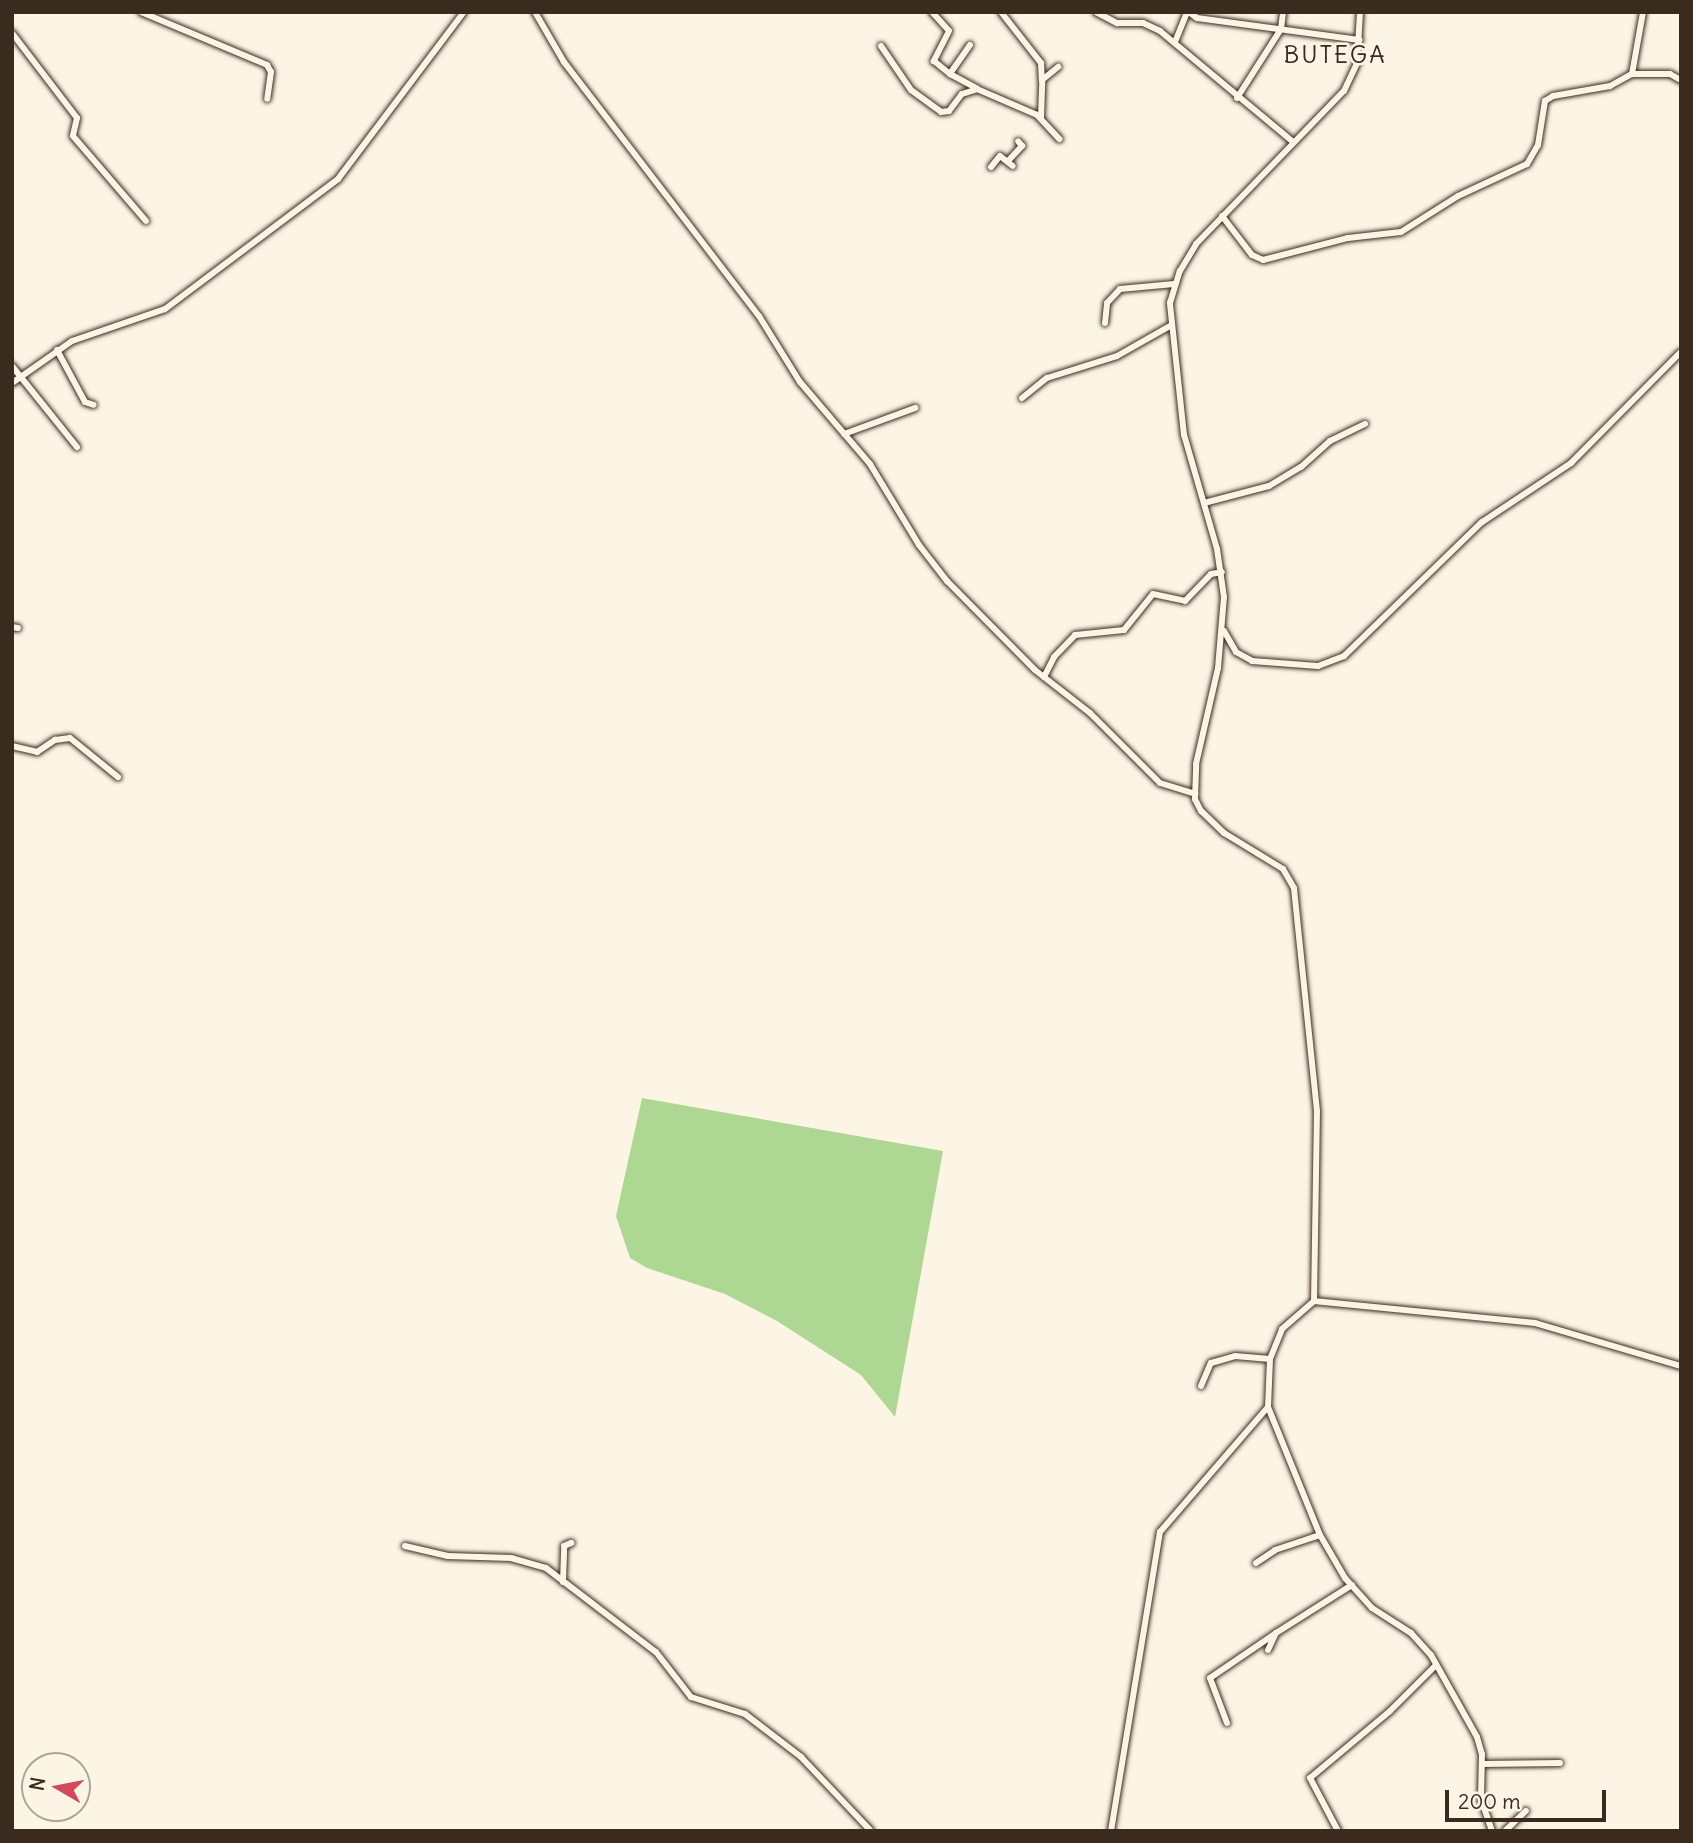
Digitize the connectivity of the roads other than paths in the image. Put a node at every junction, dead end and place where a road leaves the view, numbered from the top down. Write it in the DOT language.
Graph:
graph roads {
  1 [pos="141,12"];
  2 [pos="464,12"];
  3 [pos="535,12"];
  4 [pos="932,12"];
  5 [pos="1001,12"];
  6 [pos="1096,12"];
  7 [pos="1188,12"];
  8 [pos="1229,12"];
  9 [pos="1283,12"];
  10 [pos="1360,12"];
  11 [pos="1643,12"];
  12 [pos="1228,22"];
  13 [pos="1281,29"];
  14 [pos="12,33"];
  15 [pos="1360,40"];
  16 [pos="1175,42"];
  17 [pos="970,45"];
  18 [pos="881,46"];
  19 [pos="1058,67"];
  20 [pos="950,74"];
  21 [pos="1632,74"];
  22 [pos="1042,80"];
  23 [pos="1681,80"];
  24 [pos="977,89"];
  25 [pos="1237,98"];
  26 [pos="267,99"];
  27 [pos="1041,118"];
  28 [pos="1059,139"];
  29 [pos="1018,141"];
  30 [pos="1293,142"];
  31 [pos="991,167"];
  32 [pos="1222,216"];
  33 [pos="146,221"];
  34 [pos="1174,284"];
  35 [pos="1105,323"];
  36 [pos="1170,326"];
  37 [pos="57,350"];
  38 [pos="1681,352"];
  39 [pos="12,366"];
  40 [pos="20,376"];
  41 [pos="12,383"];
  42 [pos="1022,398"];
  43 [pos="94,405"];
  44 [pos="915,408"];
  45 [pos="1366,424"];
  46 [pos="844,434"];
  47 [pos="77,447"];
  48 [pos="1204,503"];
  49 [pos="1222,572"];
  50 [pos="1223,628"];
  51 [pos="1044,677"];
  52 [pos="12,746"];
  53 [pos="118,777"];
  54 [pos="1195,794"];
  55 [pos="1314,1301"];
  56 [pos="1270,1359"];
  57 [pos="1681,1366"];
  58 [pos="1201,1386"];
  59 [pos="1268,1407"];
  60 [pos="1320,1535"];
  61 [pos="571,1543"];
  62 [pos="405,1546"];
  63 [pos="1256,1563"];
  64 [pos="564,1582"];
  65 [pos="1352,1585"];
  66 [pos="1276,1633"];
  67 [pos="1269,1650"];
  68 [pos="1436,1665"];
  69 [pos="1227,1723"];
  70 [pos="1482,1763"];
  71 [pos="1560,1763"];
  72 [pos="1526,1811"];
  73 [pos="871,1831"];
  74 [pos="1111,1831"];
  75 [pos="1338,1831"];
  76 [pos="1492,1831"];
  77 [pos="1505,1831"];
  1 -- 26 [label="street"];
  2 -- 37 [label="street"];
  3 -- 46 [label="street"];
  4 -- 20 [label="street"];
  5 -- 22 [label="street"];
  6 -- 16 [label="street"];
  7 -- 12 [label="street"];
  7 -- 16 [label="street"];
  8 -- 12 [label="street"];
  9 -- 13 [label="street"];
  10 -- 15 [label="street"];
  11 -- 21 [label="street"];
  12 -- 13 [label="street"];
  13 -- 15 [label="street"];
  13 -- 25 [label="street"];
  14 -- 33 [label="street"];
  15 -- 30 [label="street"];
  16 -- 25 [label="street"];
  17 -- 20 [label="street"];
  18 -- 24 [label="street"];
  19 -- 22 [label="street"];
  20 -- 24 [label="street"];
  21 -- 23 [label="street"];
  21 -- 32 [label="street"];
  22 -- 27 [label="street"];
  24 -- 27 [label="street"];
  25 -- 30 [label="street"];
  27 -- 28 [label="street"];
  29 -- 31 [label="street"];
  30 -- 32 [label="street"];
  32 -- 34 [label="street"];
  34 -- 35 [label="street"];
  34 -- 36 [label="street"];
  36 -- 42 [label="street"];
  36 -- 48 [label="street"];
  37 -- 40 [label="street"];
  37 -- 43 [label="street"];
  38 -- 50 [label="street"];
  39 -- 40 [label="street"];
  40 -- 41 [label="street"];
  40 -- 47 [label="street"];
  44 -- 46 [label="street"];
  45 -- 48 [label="street"];
  46 -- 51 [label="street"];
  48 -- 49 [label="street"];
  49 -- 50 [label="street"];
  49 -- 51 [label="street"];
  50 -- 54 [label="street"];
  51 -- 54 [label="street"];
  52 -- 53 [label="street"];
  54 -- 55 [label="street"];
  55 -- 56 [label="street"];
  55 -- 57 [label="street"];
  56 -- 58 [label="street"];
  56 -- 59 [label="street"];
  59 -- 60 [label="street"];
  59 -- 74 [label="street"];
  60 -- 63 [label="street"];
  60 -- 65 [label="street"];
  61 -- 64 [label="street"];
  62 -- 64 [label="street"];
  64 -- 73 [label="street"];
  65 -- 66 [label="street"];
  65 -- 68 [label="street"];
  66 -- 67 [label="street"];
  66 -- 69 [label="street"];
  68 -- 70 [label="street"];
  68 -- 75 [label="street"];
  70 -- 71 [label="street"];
  70 -- 76 [label="street"];
  72 -- 77 [label="street"];
}
